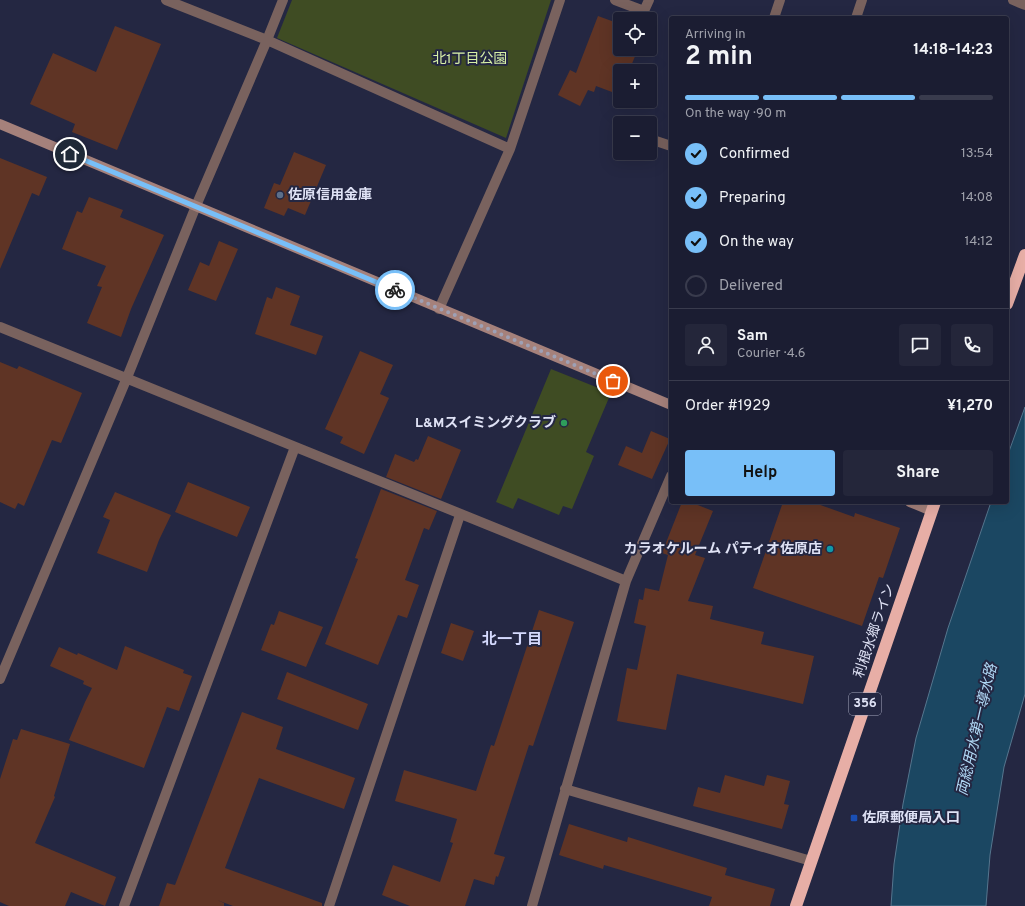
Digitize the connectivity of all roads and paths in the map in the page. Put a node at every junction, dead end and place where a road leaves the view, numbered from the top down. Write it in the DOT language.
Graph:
graph roads {
  1 [pos="166,0"];
  2 [pos="283,0"];
  3 [pos="560,0"];
  4 [pos="615,0"];
  5 [pos="649,0"];
  6 [pos="780,0"];
  7 [pos="862,0"];
  8 [pos="1012,0"];
  9 [pos="1025,5"];
  10 [pos="775,16"];
  11 [pos="857,16"];
  12 [pos="267,40"];
  13 [pos="0,124"];
  14 [pos="657,141"];
  15 [pos="669,145"];
  16 [pos="510,149"];
  17 [pos="196,206"];
  18 [pos="1025,255"];
  19 [pos="1009,299"];
  20 [pos="439,309"];
  21 [pos="0,327"];
  22 [pos="126,380"];
  23 [pos="669,404"];
  24 [pos="295,447"];
  25 [pos="669,481"];
  26 [pos="922,504"];
  27 [pos="933,506"];
  28 [pos="460,515"];
  29 [pos="626,581"];
  30 [pos="0,679"];
  31 [pos="565,789"];
  32 [pos="812,861"];
  33 [pos="124,906"];
  34 [pos="329,906"];
  35 [pos="532,906"];
  36 [pos="796,906"];
  1 -- 12 [label="street"];
  2 -- 12 [label="street"];
  3 -- 16 [label="street"];
  4 -- 5 [label="street"];
  6 -- 10 [label="street"];
  7 -- 11 [label="street"];
  8 -- 9 [label="street"];
  12 -- 16 [label="street"];
  12 -- 17 [label="street"];
  13 -- 17 [label="street"];
  14 -- 15 [label="street"];
  16 -- 20 [label="street"];
  17 -- 20 [label="street"];
  17 -- 22 [label="street"];
  18 -- 19 [label="highway"];
  20 -- 23 [label="street"];
  21 -- 22 [label="street"];
  22 -- 24 [label="street"];
  22 -- 30 [label="street"];
  24 -- 28 [label="street"];
  24 -- 33 [label="street"];
  25 -- 29 [label="street"];
  26 -- 27 [label="street"];
  27 -- 32 [label="highway, 利根水郷ライン / 356"];
  28 -- 29 [label="street"];
  28 -- 34 [label="street"];
  29 -- 31 [label="street"];
  31 -- 32 [label="street"];
  31 -- 35 [label="street"];
  32 -- 36 [label="highway, 利根水郷ライン / 356"];
}
